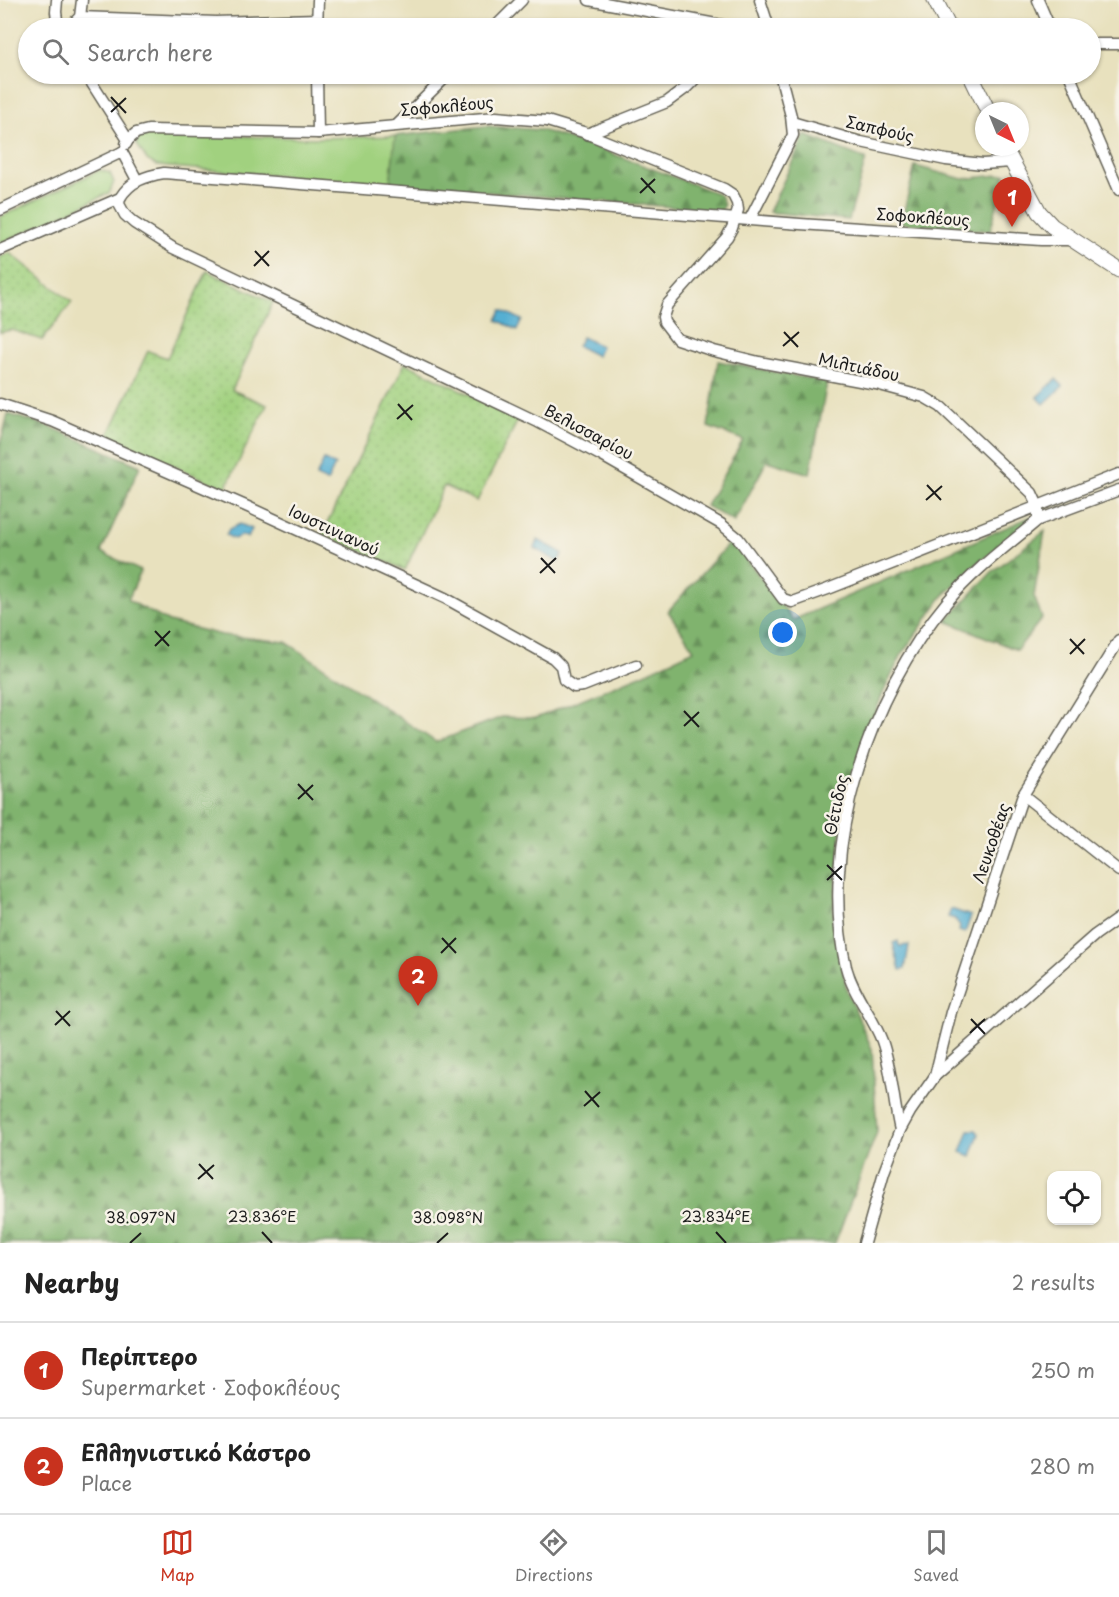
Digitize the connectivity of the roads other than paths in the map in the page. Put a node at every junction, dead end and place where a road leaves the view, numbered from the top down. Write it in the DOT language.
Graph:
graph roads {
  1 [pos="57,0"];
  2 [pos="82,0"];
  3 [pos="318,0"];
  4 [pos="522,0"];
  5 [pos="589,0"];
  6 [pos="760,0"];
  7 [pos="935,0"];
  8 [pos="1038,0"];
  9 [pos="80,17"];
  10 [pos="57,18"];
  11 [pos="107,18"];
  12 [pos="317,18"];
  13 [pos="504,18"];
  14 [pos="680,18"];
  15 [pos="766,18"];
  16 [pos="944,18"];
  17 [pos="1046,18"];
  18 [pos="1101,44"];
  19 [pos="1119,44"];
  20 [pos="92,84"];
  21 [pos="317,84"];
  22 [pos="439,84"];
  23 [pos="690,84"];
  24 [pos="782,84"];
  25 [pos="975,84"];
  26 [pos="1073,84"];
  27 [pos="983,102"];
  28 [pos="792,122"];
  29 [pos="397,125"];
  30 [pos="318,133"];
  31 [pos="587,134"];
  32 [pos="128,140"];
  33 [pos="122,152"];
  34 [pos="1009,156"];
  35 [pos="1011,162"];
  36 [pos="137,180"];
  37 [pos="1119,190"];
  38 [pos="120,198"];
  39 [pos="0,210"];
  40 [pos="736,217"];
  41 [pos="750,219"];
  42 [pos="1073,240"];
  43 [pos="0,250"];
  44 [pos="1119,270"];
  45 [pos="0,404"];
  46 [pos="1119,474"];
  47 [pos="1119,490"];
  48 [pos="1038,506"];
  49 [pos="1038,520"];
  50 [pos="1119,640"];
  51 [pos="636,665"];
  52 [pos="1023,795"];
  53 [pos="1119,871"];
  54 [pos="1119,918"];
  55 [pos="935,1076"];
  56 [pos="900,1130"];
  57 [pos="864,1243"];
  1 -- 10 [label="street"];
  2 -- 9 [label="street"];
  3 -- 12 [label="street"];
  4 -- 13 [label="street"];
  5 -- 14 [label="street"];
  6 -- 15 [label="street"];
  7 -- 16 [label="street"];
  8 -- 17 [label="street"];
  9 -- 11 [label="street"];
  18 -- 19 [label="street"];
  20 -- 32 [label="street"];
  21 -- 30 [label="street"];
  22 -- 29 [label="street"];
  23 -- 31 [label="street"];
  24 -- 28 [label="street"];
  25 -- 27 [label="street"];
  26 -- 37 [label="street"];
  28 -- 35 [label="street, Σαπφούς"];
  28 -- 41 [label="street"];
  29 -- 30 [label="street, Σοφοκλέους"];
  29 -- 31 [label="street, Σοφοκλέους"];
  30 -- 32 [label="street, Σοφοκλέους"];
  31 -- 40 [label="street, Σοφοκλέους"];
  32 -- 33 [label="street"];
  33 -- 36 [label="street"];
  33 -- 39 [label="street"];
  34 -- 35 [label="street"];
  35 -- 42 [label="street"];
  36 -- 38 [label="street"];
  36 -- 40 [label="street, Σοφοκλέους"];
  38 -- 43 [label="street"];
  38 -- 48 [label="street, Βελισσαρίου"];
  40 -- 41 [label="street, Σοφοκλέους"];
  40 -- 48 [label="street, Μιλτιάδου"];
  41 -- 42 [label="street, Σοφοκλέους"];
  42 -- 44 [label="street"];
  45 -- 51 [label="street, Ιουστινιανού"];
  46 -- 48 [label="street"];
  47 -- 49 [label="street"];
  48 -- 49 [label="street"];
  49 -- 56 [label="street, Θέτιδος"];
  50 -- 52 [label="street, Λευκοθέας"];
  52 -- 53 [label="street"];
  52 -- 55 [label="street, Λευκοθέας"];
  54 -- 55 [label="street"];
  55 -- 56 [label="street"];
  56 -- 57 [label="street"];
}
